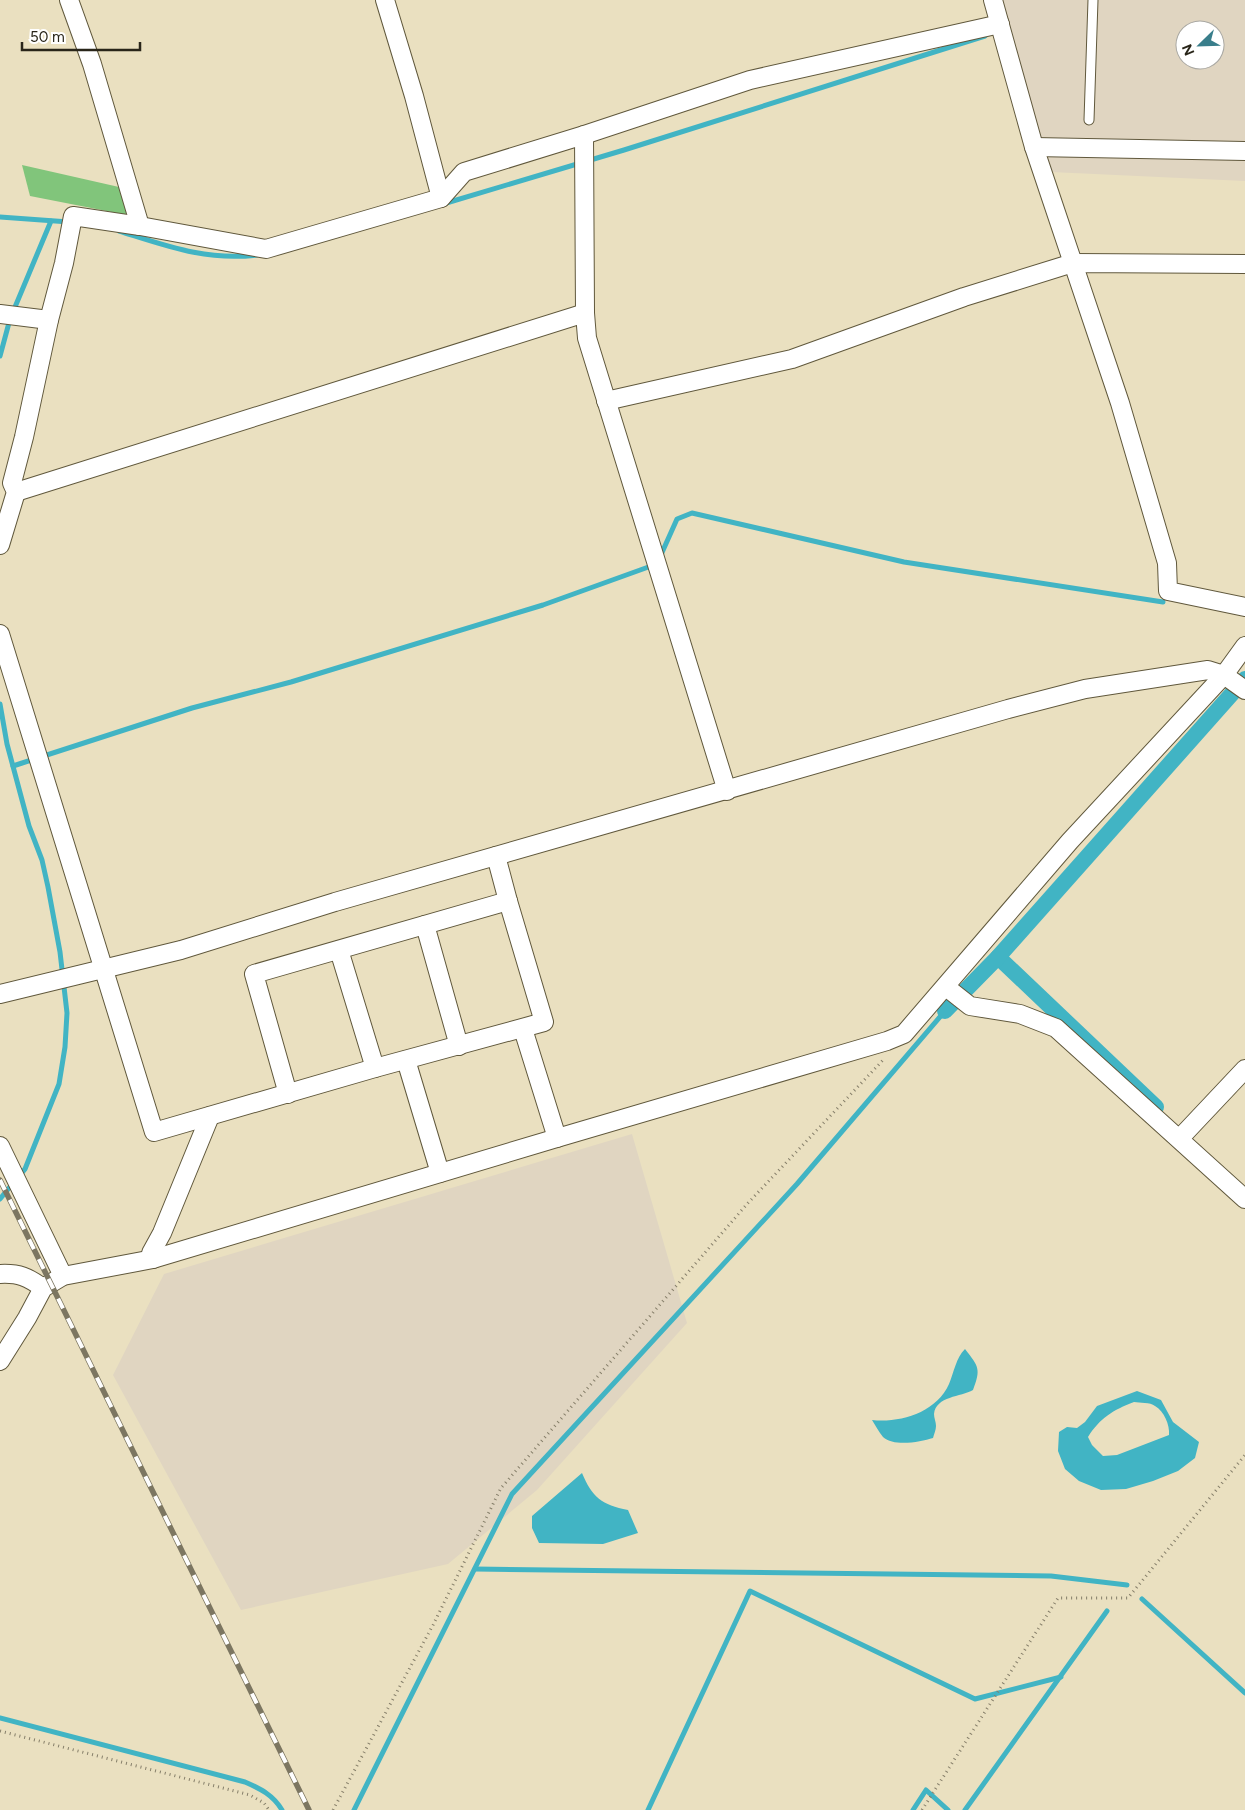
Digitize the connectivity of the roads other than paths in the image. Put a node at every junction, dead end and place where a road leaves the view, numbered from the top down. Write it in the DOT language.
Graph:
graph roads {
  1 [pos="69,0"];
  2 [pos="385,0"];
  3 [pos="993,0"];
  4 [pos="1093,0"];
  5 [pos="1000,24"];
  6 [pos="1088,120"];
  7 [pos="584,135"];
  8 [pos="1034,147"];
  9 [pos="1245,152"];
  10 [pos="440,198"];
  11 [pos="140,226"];
  12 [pos="1072,263"];
  13 [pos="1245,264"];
  14 [pos="584,313"];
  15 [pos="0,314"];
  16 [pos="49,320"];
  17 [pos="606,401"];
  18 [pos="9,486"];
  19 [pos="0,545"];
  20 [pos="1245,607"];
  21 [pos="0,634"];
  22 [pos="1245,646"];
  23 [pos="1224,674"];
  24 [pos="1244,689"];
  25 [pos="727,790"];
  26 [pos="496,856"];
  27 [pos="508,901"];
  28 [pos="425,925"];
  29 [pos="339,950"];
  30 [pos="103,970"];
  31 [pos="946,987"];
  32 [pos="0,994"];
  33 [pos="523,1028"];
  34 [pos="459,1046"];
  35 [pos="406,1060"];
  36 [pos="375,1068"];
  37 [pos="1245,1069"];
  38 [pos="288,1094"];
  39 [pos="210,1116"];
  40 [pos="557,1138"];
  41 [pos="1180,1138"];
  42 [pos="0,1146"];
  43 [pos="440,1173"];
  44 [pos="1245,1199"];
  45 [pos="153,1259"];
  46 [pos="0,1274"];
  47 [pos="63,1276"];
  48 [pos="43,1288"];
  49 [pos="0,1361"];
  1 -- 11 [label="street"];
  2 -- 10 [label="street"];
  3 -- 5 [label="street"];
  4 -- 6 [label="lane"];
  5 -- 7 [label="street"];
  5 -- 8 [label="street"];
  7 -- 10 [label="street"];
  7 -- 14 [label="street"];
  8 -- 9 [label="street"];
  8 -- 12 [label="street"];
  10 -- 11 [label="street"];
  11 -- 16 [label="street"];
  12 -- 13 [label="street"];
  12 -- 17 [label="street"];
  12 -- 20 [label="street"];
  14 -- 17 [label="street"];
  14 -- 18 [label="street"];
  15 -- 16 [label="street"];
  16 -- 18 [label="street"];
  17 -- 25 [label="street"];
  18 -- 19 [label="street"];
  21 -- 30 [label="street"];
  22 -- 23 [label="street"];
  23 -- 24 [label="street"];
  23 -- 25 [label="street"];
  23 -- 31 [label="street"];
  25 -- 26 [label="street"];
  26 -- 27 [label="street"];
  26 -- 30 [label="street"];
  27 -- 28 [label="street"];
  27 -- 33 [label="street"];
  28 -- 29 [label="street"];
  28 -- 34 [label="street"];
  29 -- 36 [label="street"];
  29 -- 38 [label="street"];
  30 -- 32 [label="street"];
  30 -- 39 [label="street"];
  31 -- 40 [label="street"];
  31 -- 41 [label="street"];
  33 -- 34 [label="street"];
  33 -- 40 [label="street"];
  34 -- 35 [label="street"];
  35 -- 36 [label="street"];
  35 -- 43 [label="street"];
  36 -- 38 [label="street"];
  37 -- 41 [label="street"];
  38 -- 39 [label="street"];
  39 -- 45 [label="street"];
  40 -- 43 [label="street"];
  41 -- 44 [label="street"];
  42 -- 47 [label="street"];
  43 -- 45 [label="street"];
  45 -- 47 [label="street"];
  46 -- 48 [label="street"];
  47 -- 48 [label="street"];
  48 -- 49 [label="street"];
}
